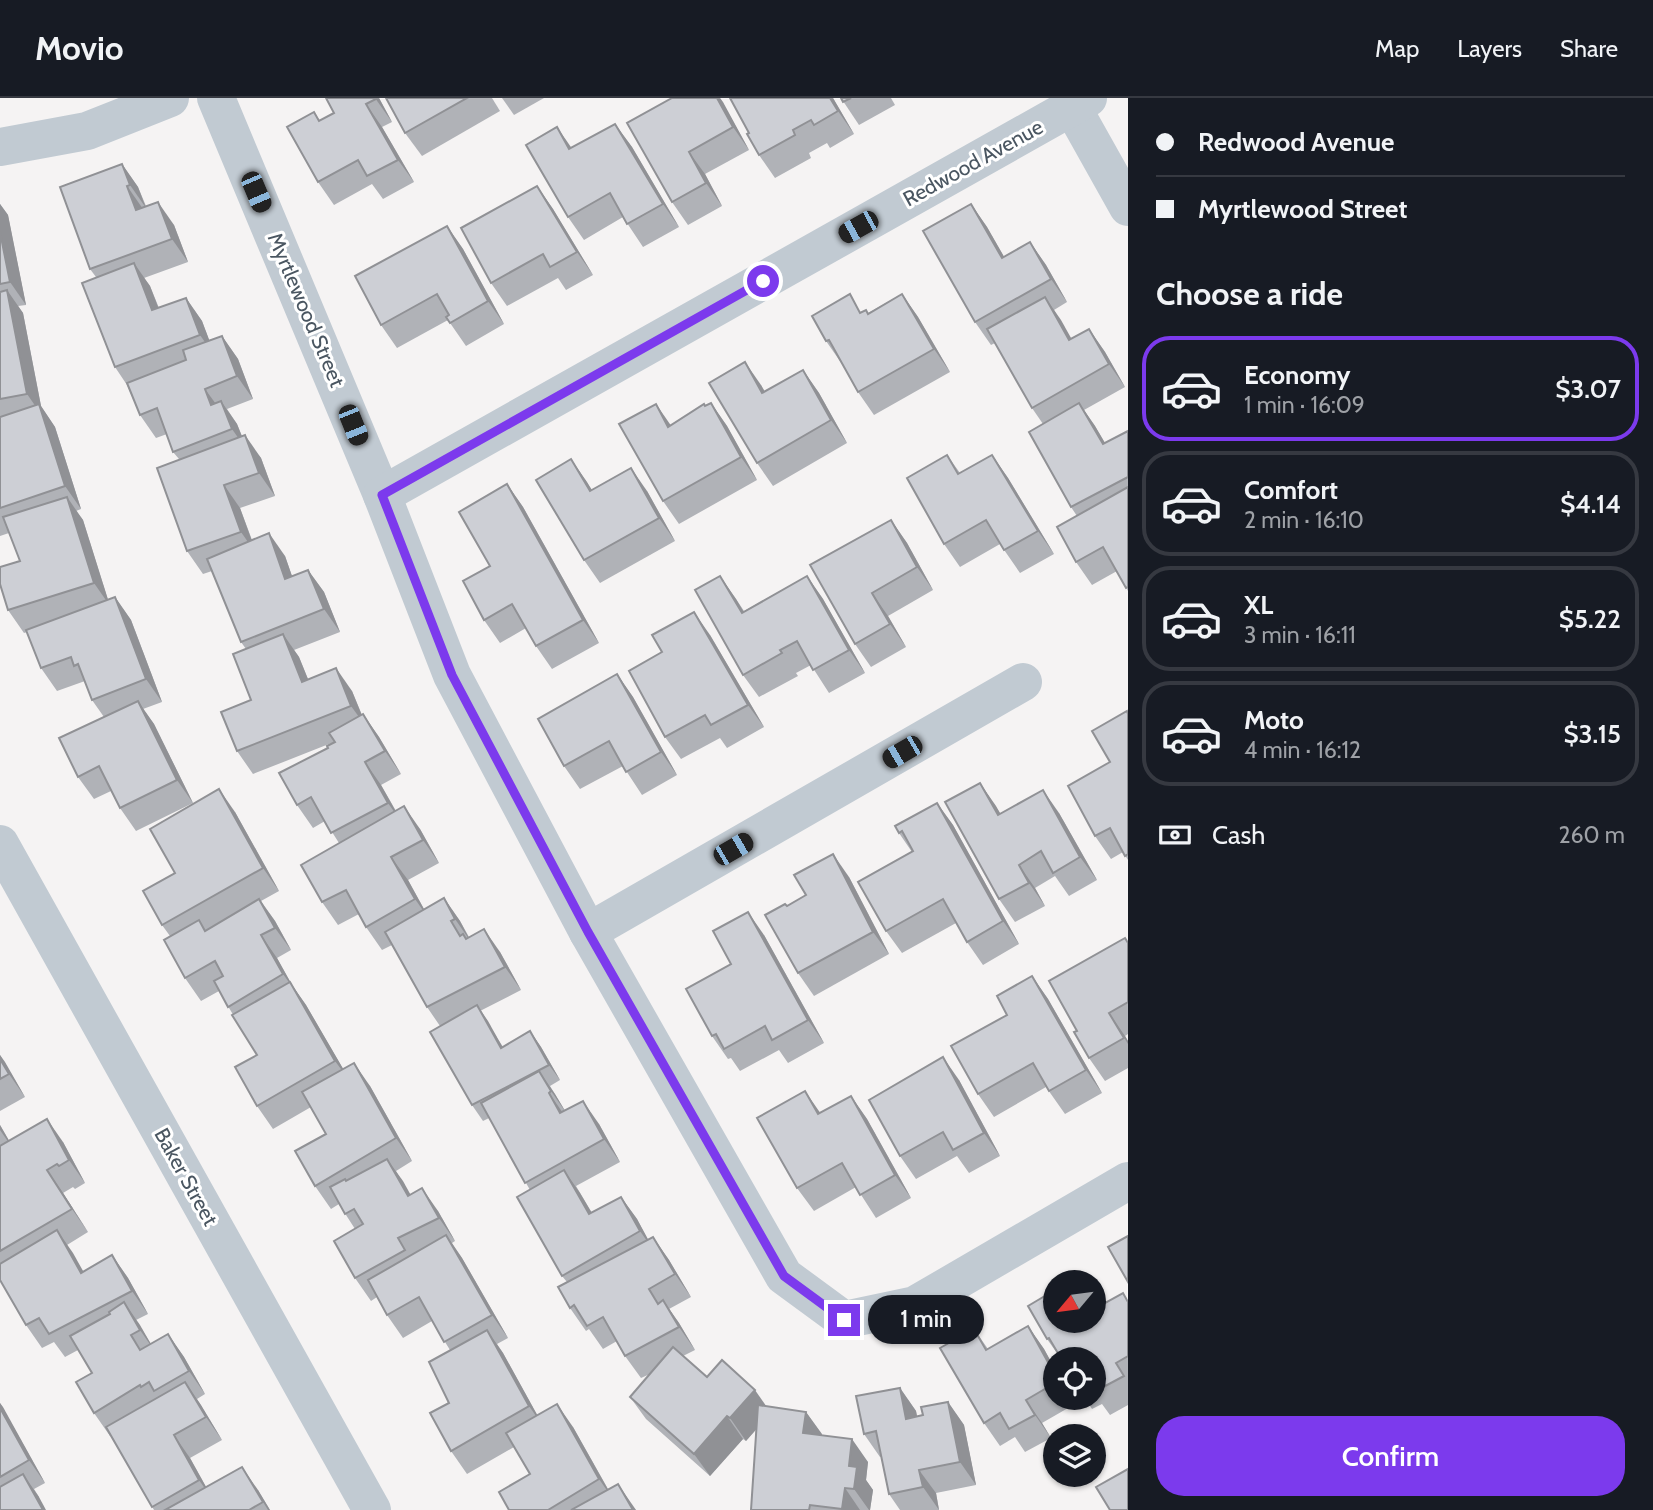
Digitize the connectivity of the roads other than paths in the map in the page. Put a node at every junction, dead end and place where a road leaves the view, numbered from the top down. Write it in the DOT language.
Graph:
graph roads {
  1 [pos="170,98"];
  2 [pos="216,98"];
  3 [pos="1080,102"];
  4 [pos="0,147"];
  5 [pos="1128,207"];
  6 [pos="382,495"];
  7 [pos="1023,682"];
  8 [pos="0,844"];
  9 [pos="588,932"];
  10 [pos="1128,1181"];
  11 [pos="372,1510"];
  1 -- 4 [label="street"];
  2 -- 6 [label="street, Myrtlewood Street"];
  3 -- 5 [label="street"];
  3 -- 6 [label="street, Redwood Avenue"];
  6 -- 9 [label="street, Myrtlewood Street"];
  7 -- 9 [label="street"];
  8 -- 11 [label="street, Baker Street"];
  9 -- 10 [label="street, Myrtlewood Street"];
}
